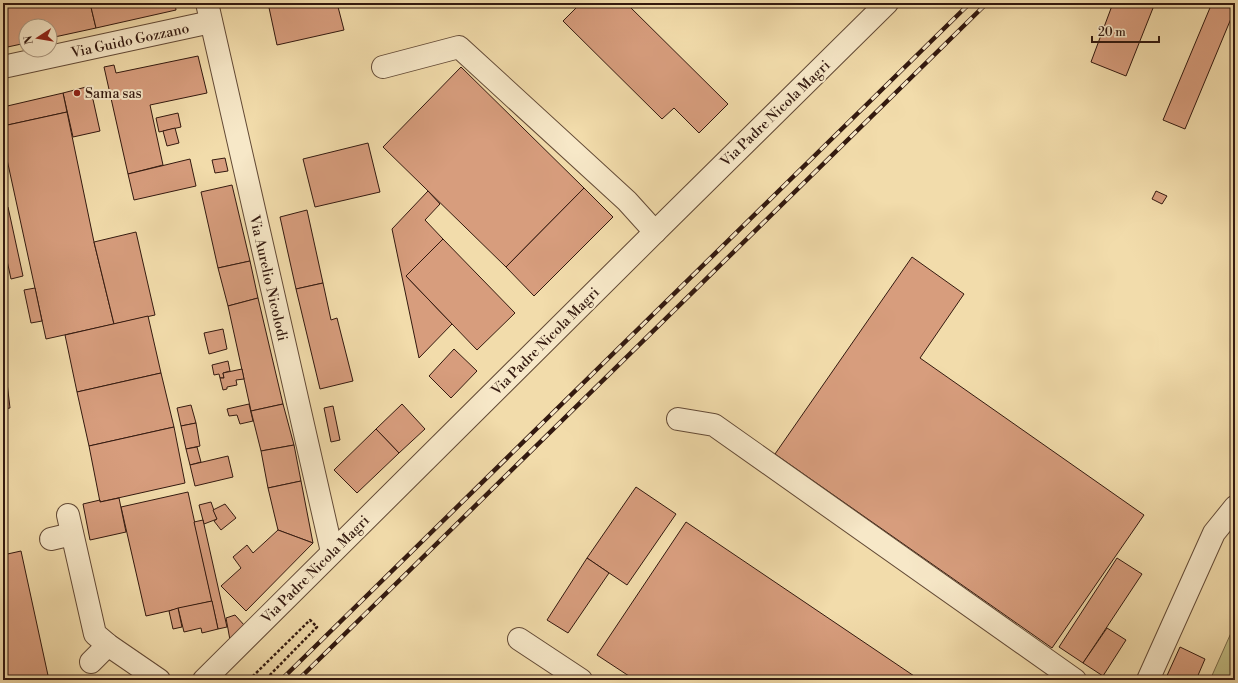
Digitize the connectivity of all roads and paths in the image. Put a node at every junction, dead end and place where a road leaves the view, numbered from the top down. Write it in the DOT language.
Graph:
graph roads {
  1 [pos="887,3"];
  2 [pos="209,12"];
  3 [pos="3,67"];
  4 [pos="383,67"];
  5 [pos="655,232"];
  6 [pos="678,419"];
  7 [pos="1235,507"];
  8 [pos="50,539"];
  9 [pos="332,552"];
  10 [pos="519,639"];
  11 [pos="108,645"];
  12 [pos="91,662"];
  13 [pos="159,680"];
  14 [pos="204,680"];
  15 [pos="249,680"];
  16 [pos="265,680"];
  17 [pos="581,680"];
  18 [pos="1075,680"];
  19 [pos="1148,680"];
  1 -- 5 [label="street, Via Padre Nicola Magri"];
  2 -- 3 [label="street, Via Guido Gozzano"];
  2 -- 9 [label="street, Via Aurelio Nicolodi"];
  4 -- 5 [label="street"];
  5 -- 9 [label="street, Via Padre Nicola Magri"];
  6 -- 18 [label="street"];
  7 -- 19 [label="street"];
  8 -- 11 [label="street"];
  9 -- 14 [label="street, Via Padre Nicola Magri"];
  10 -- 17 [label="street"];
  11 -- 12 [label="street"];
  11 -- 13 [label="street"];
  15 -- 16 [label="path"];
}
